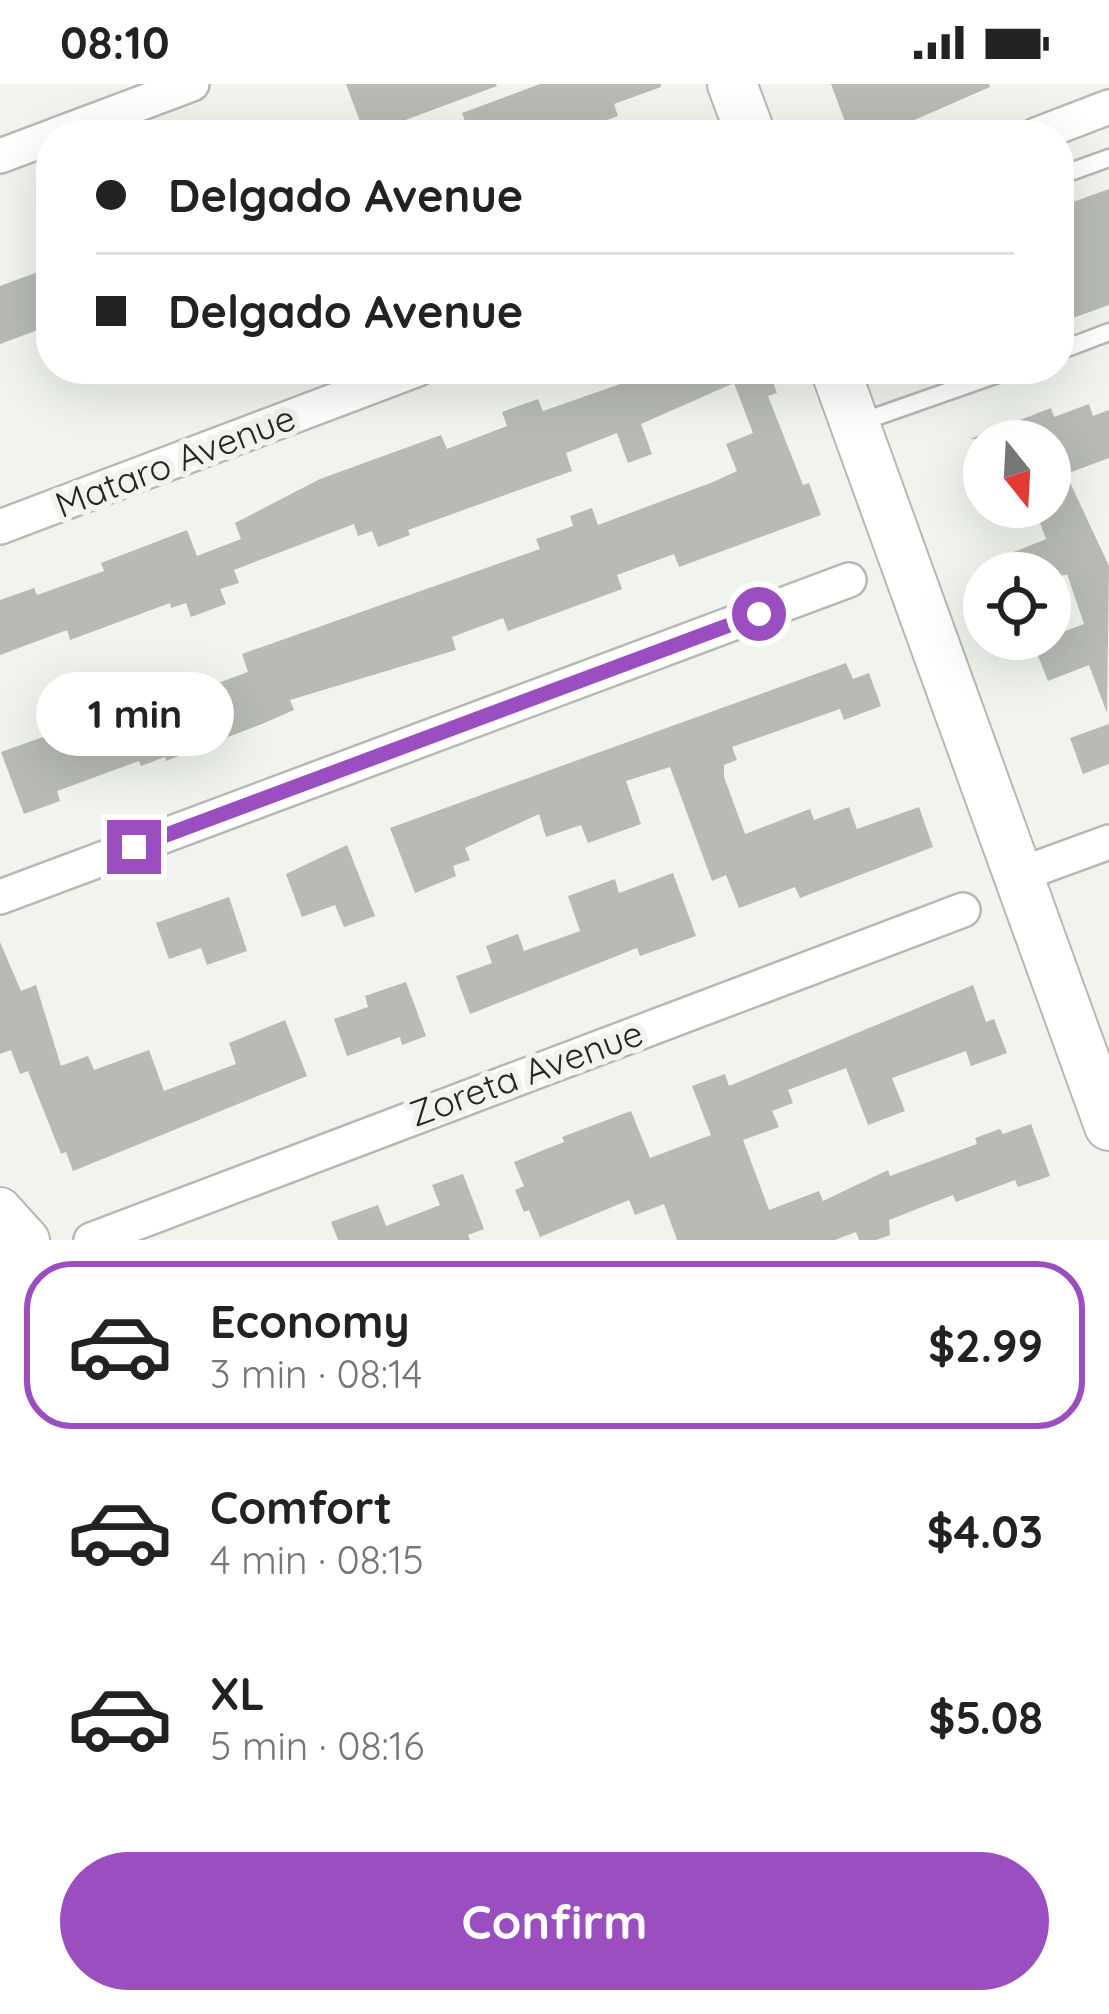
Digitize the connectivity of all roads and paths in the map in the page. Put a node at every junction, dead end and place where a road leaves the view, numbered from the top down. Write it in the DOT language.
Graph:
graph roads {
  1 [pos="192,84"];
  2 [pos="732,84"];
  3 [pos="1109,107"];
  4 [pos="96,120"];
  5 [pos="745,120"];
  6 [pos="1074,120"];
  7 [pos="36,143"];
  8 [pos="0,156"];
  9 [pos="1109,158"];
  10 [pos="1074,171"];
  11 [pos="1109,332"];
  12 [pos="1074,345"];
  13 [pos="378,384"];
  14 [pos="840,384"];
  15 [pos="969,384"];
  16 [pos="854,424"];
  17 [pos="0,527"];
  18 [pos="849,580"];
  19 [pos="1109,842"];
  20 [pos="1019,875"];
  21 [pos="0,897"];
  22 [pos="963,910"];
  23 [pos="1109,1126"];
  24 [pos="0,1208"];
  25 [pos="28,1240"];
  26 [pos="91,1240"];
  1 -- 4 [label="street"];
  2 -- 5 [label="main road"];
  3 -- 6 [label="street"];
  7 -- 8 [label="street"];
  9 -- 10 [label="lane"];
  11 -- 12 [label="lane"];
  13 -- 17 [label="street, Mataro Avenue"];
  14 -- 16 [label="main road"];
  15 -- 16 [label="lane"];
  16 -- 20 [label="main road"];
  18 -- 21 [label="street"];
  19 -- 20 [label="street"];
  20 -- 23 [label="main road"];
  22 -- 26 [label="street, Zoreta Avenue"];
  24 -- 25 [label="street"];
}
